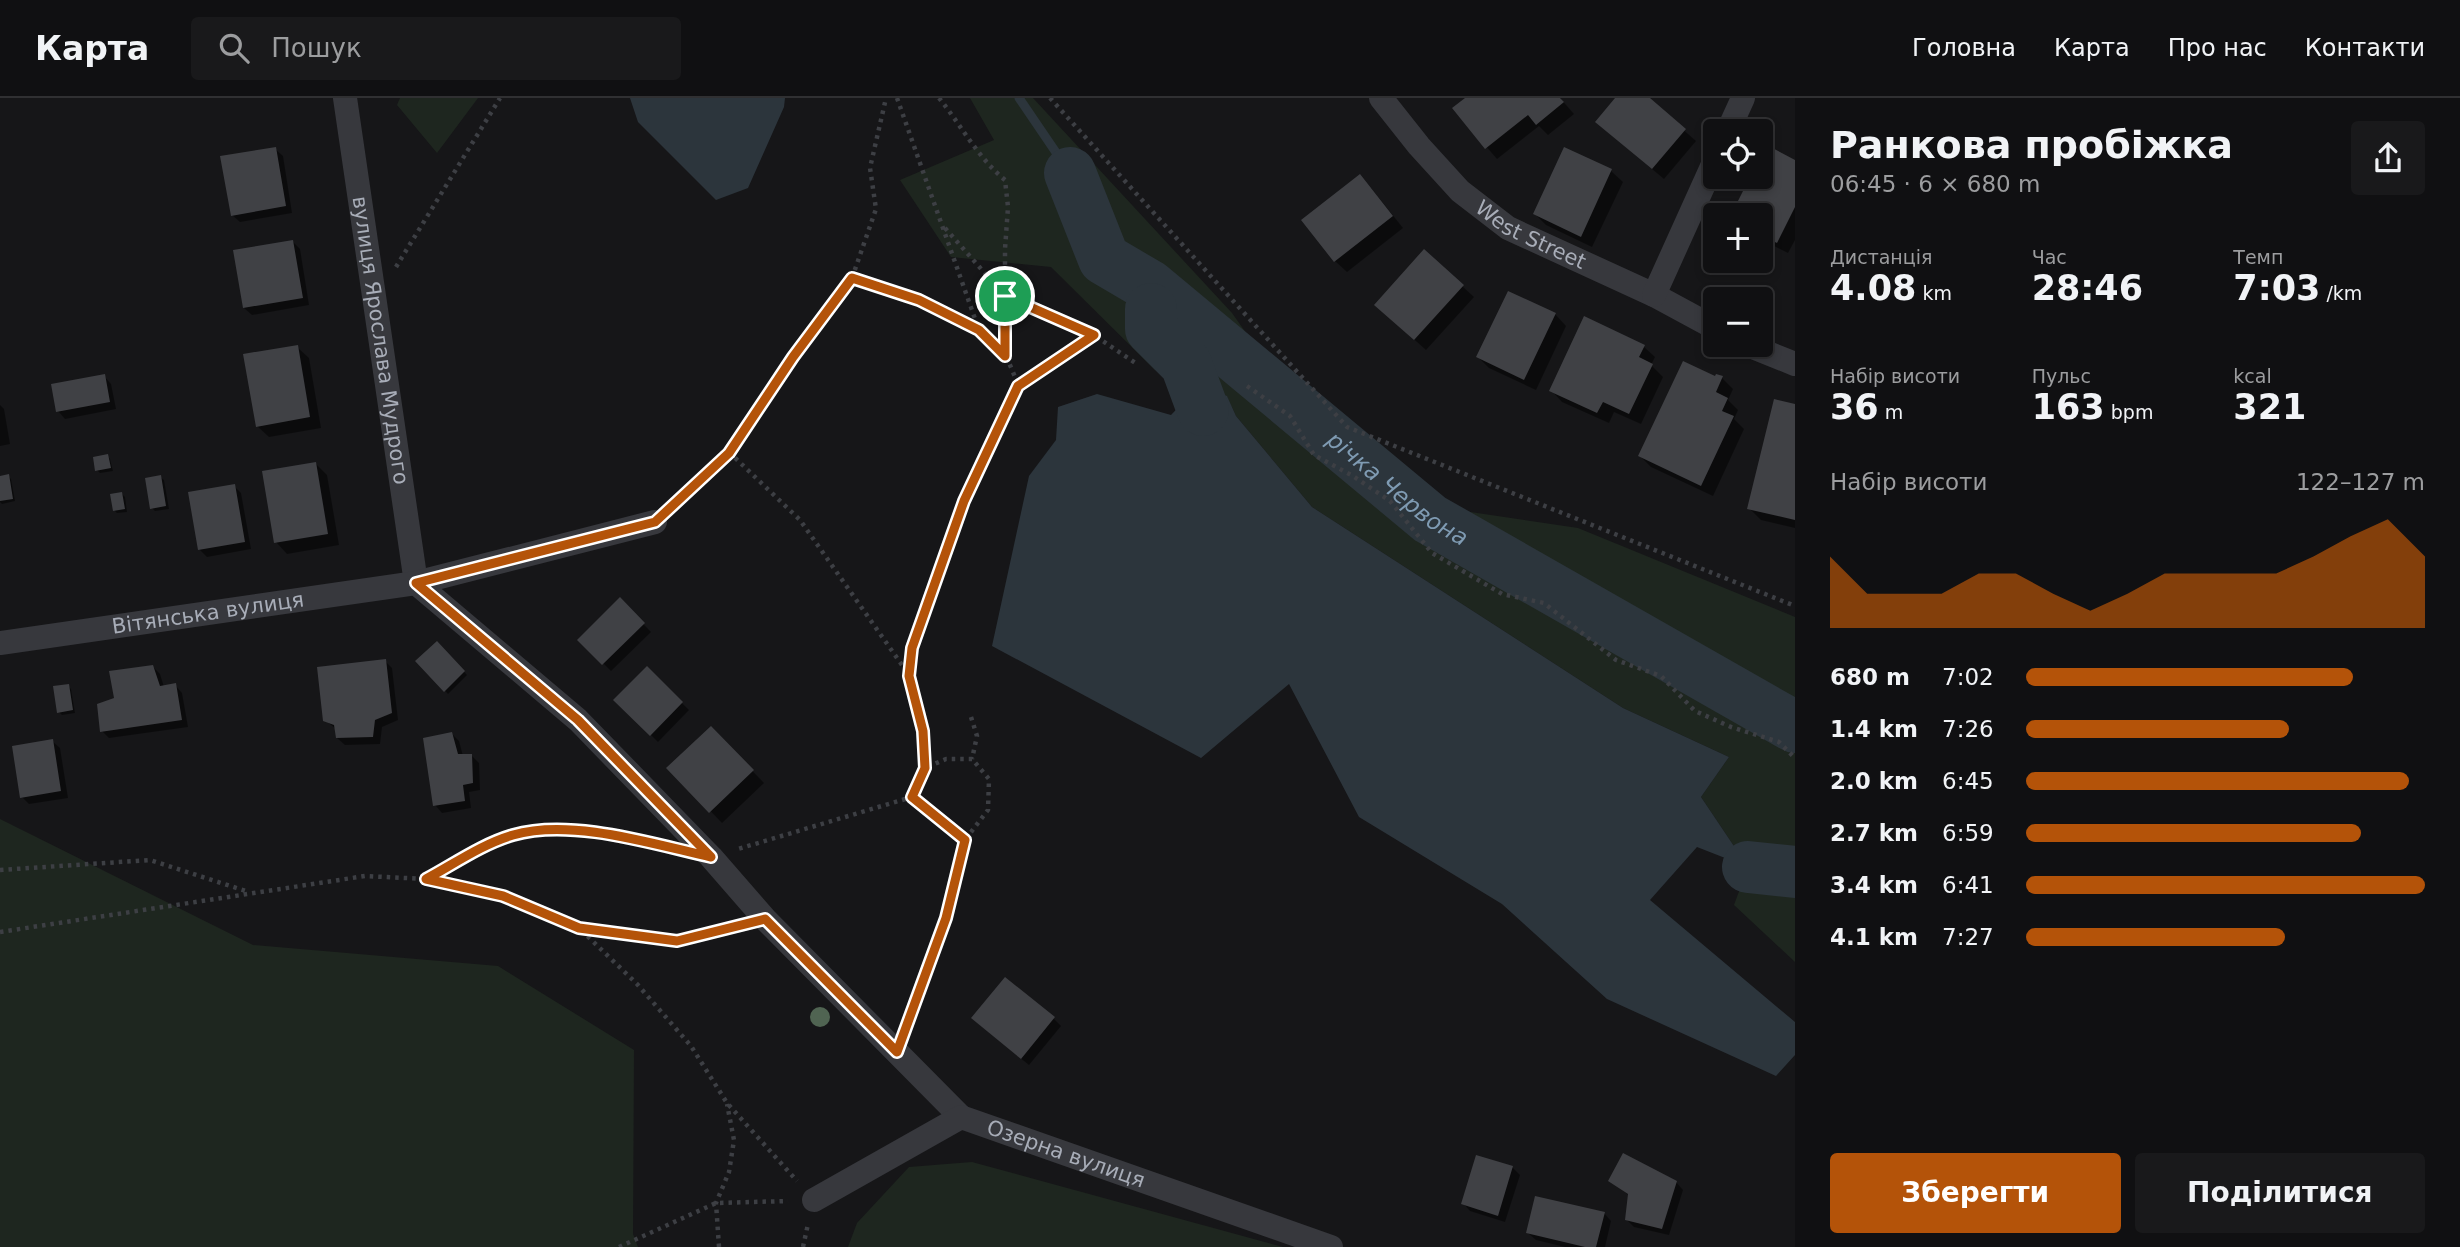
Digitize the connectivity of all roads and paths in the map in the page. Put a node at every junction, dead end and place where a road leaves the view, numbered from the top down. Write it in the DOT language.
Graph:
graph roads {
  1 [pos="345,98"];
  2 [pos="500,98"];
  3 [pos="887,98"];
  4 [pos="897,98"];
  5 [pos="939,98"];
  6 [pos="1050,98"];
  7 [pos="1381,98"];
  8 [pos="1743,98"];
  9 [pos="1733,119"];
  10 [pos="1703,187"];
  11 [pos="942,225"];
  12 [pos="852,278"];
  13 [pos="1654,295"];
  14 [pos="1005,296"];
  15 [pos="375,302"];
  16 [pos="1703,322"];
  17 [pos="979,330"];
  18 [pos="1094,335"];
  19 [pos="1773,355"];
  20 [pos="1005,356"];
  21 [pos="1137,364"];
  22 [pos="1795,364"];
  23 [pos="1018,386"];
  24 [pos="1247,386"];
  25 [pos="729,453"];
  26 [pos="655,522"];
  27 [pos="416,583"];
  28 [pos="1795,607"];
  29 [pos="0,643"];
  30 [pos="909,676"];
  31 [pos="971,717"];
  32 [pos="1795,758"];
  33 [pos="972,759"];
  34 [pos="925,768"];
  35 [pos="912,797"];
  36 [pos="965,840"];
  37 [pos="711,857"];
  38 [pos="0,870"];
  39 [pos="426,879"];
  40 [pos="250,892"];
  41 [pos="765,919"];
  42 [pos="579,928"];
  43 [pos="0,932"];
  44 [pos="897,1052"];
  45 [pos="727,1103"];
  46 [pos="961,1117"];
  47 [pos="814,1200"];
  48 [pos="716,1203"];
  49 [pos="620,1247"];
  50 [pos="719,1247"];
  51 [pos="803,1247"];
  52 [pos="1331,1247"];
  1 -- 15 [label="street, вулиця Ярослава Мудрого"];
  2 -- 15 [label="path"];
  3 -- 12 [label="path"];
  4 -- 11 [label="path"];
  5 -- 14 [label="path"];
  6 -- 28 [label="path"];
  7 -- 13 [label="street, West Street"];
  8 -- 9 [label="street"];
  10 -- 13 [label="street"];
  11 -- 14 [label="path"];
  11 -- 17 [label="path"];
  12 -- 17 [label="path"];
  12 -- 25 [label="path"];
  13 -- 16 [label="street, West Street"];
  14 -- 18 [label="path"];
  14 -- 20 [label="path"];
  15 -- 27 [label="street, вулиця Ярослава Мудрого"];
  17 -- 20 [label="path"];
  18 -- 21 [label="path"];
  18 -- 23 [label="path"];
  19 -- 22 [label="street"];
  20 -- 23 [label="path"];
  23 -- 30 [label="path"];
  24 -- 32 [label="path"];
  25 -- 26 [label="path"];
  25 -- 30 [label="path"];
  26 -- 27 [label="street, Вітянська вулиця"];
  27 -- 29 [label="street, Вітянська вулиця"];
  27 -- 37 [label="street"];
  30 -- 34 [label="path"];
  31 -- 33 [label="path"];
  33 -- 34 [label="path"];
  33 -- 36 [label="path"];
  34 -- 35 [label="path"];
  35 -- 36 [label="path"];
  35 -- 37 [label="path"];
  36 -- 44 [label="path"];
  37 -- 39 [label="path"];
  37 -- 41 [label="street"];
  38 -- 40 [label="path"];
  39 -- 40 [label="path"];
  39 -- 42 [label="path"];
  40 -- 43 [label="path"];
  41 -- 42 [label="path"];
  41 -- 44 [label="street"];
  42 -- 45 [label="path"];
  44 -- 46 [label="street"];
  45 -- 47 [label="path"];
  45 -- 48 [label="path"];
  46 -- 47 [label="street, Озерна вулиця"];
  46 -- 52 [label="street, Озерна вулиця"];
  47 -- 48 [label="path"];
  47 -- 51 [label="path"];
  48 -- 49 [label="path"];
  48 -- 50 [label="path"];
}
